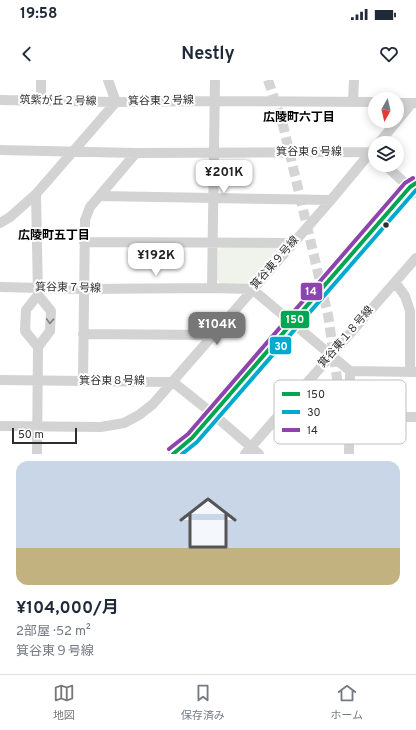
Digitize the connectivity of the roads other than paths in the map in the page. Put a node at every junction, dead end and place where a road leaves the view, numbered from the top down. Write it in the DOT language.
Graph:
graph roads {
  1 [pos="41,80"];
  2 [pos="108,80"];
  3 [pos="215,80"];
  4 [pos="354,80"];
  5 [pos="0,100"];
  6 [pos="41,101"];
  7 [pos="214,101"];
  8 [pos="353,101"];
  9 [pos="116,102"];
  10 [pos="368,102"];
  11 [pos="414,103"];
  12 [pos="404,114"];
  13 [pos="391,128"];
  14 [pos="384,136"];
  15 [pos="0,150"];
  16 [pos="73,152"];
  17 [pos="214,152"];
  18 [pos="368,152"];
  19 [pos="136,153"];
  20 [pos="368,159"];
  21 [pos="394,172"];
  22 [pos="414,188"];
  23 [pos="36,194"];
  24 [pos="100,196"];
  25 [pos="213,198"];
  26 [pos="331,200"];
  27 [pos="0,223"];
  28 [pos="84,242"];
  29 [pos="213,243"];
  30 [pos="293,243"];
  31 [pos="416,258"];
  32 [pos="395,282"];
  33 [pos="0,287"];
  34 [pos="212,288"];
  35 [pos="83,289"];
  36 [pos="252,289"];
  37 [pos="38,291"];
  38 [pos="293,323"];
  39 [pos="83,334"];
  40 [pos="213,334"];
  41 [pos="38,347"];
  42 [pos="330,355"];
  43 [pos="350,372"];
  44 [pos="413,372"];
  45 [pos="0,380"];
  46 [pos="38,380"];
  47 [pos="309,380"];
  48 [pos="350,380"];
  49 [pos="83,381"];
  50 [pos="173,382"];
  51 [pos="213,414"];
  52 [pos="274,422"];
  53 [pos="0,426"];
  54 [pos="37,426"];
  55 [pos="252,452"];
  56 [pos="37,454"];
  57 [pos="173,454"];
  1 -- 6 [label="street"];
  2 -- 9 [label="street"];
  3 -- 7 [label="street"];
  4 -- 8 [label="street"];
  5 -- 6 [label="street, 筑紫が丘２号線"];
  6 -- 9 [label="street, 筑紫が丘２号線"];
  7 -- 8 [label="street, 箕谷東２号線"];
  7 -- 9 [label="street, 箕谷東２号線"];
  7 -- 17 [label="street"];
  8 -- 10 [label="street, 箕谷東２号線"];
  9 -- 16 [label="street, 箕谷東２号線"];
  11 -- 12 [label="street"];
  13 -- 14 [label="street"];
  15 -- 16 [label="street, 箕谷東６号線"];
  16 -- 19 [label="street, 箕谷東６号線"];
  16 -- 23 [label="street, 箕谷東２号線"];
  17 -- 18 [label="street, 箕谷東６号線"];
  17 -- 19 [label="street, 箕谷東６号線"];
  17 -- 25 [label="street"];
  19 -- 24 [label="street"];
  20 -- 26 [label="street, 箕谷東９号線"];
  21 -- 22 [label="street"];
  22 -- 38 [label="street"];
  23 -- 27 [label="street, 箕谷東２号線"];
  23 -- 37 [label="street"];
  24 -- 25 [label="street"];
  24 -- 28 [label="street"];
  25 -- 26 [label="street"];
  25 -- 29 [label="street"];
  26 -- 30 [label="street, 箕谷東９号線"];
  28 -- 29 [label="street"];
  28 -- 35 [label="street"];
  29 -- 30 [label="street"];
  29 -- 34 [label="street"];
  30 -- 36 [label="street, 箕谷東９号線"];
  31 -- 32 [label="street, 箕谷東１８号線"];
  32 -- 42 [label="street, 箕谷東１８号線"];
  32 -- 44 [label="street"];
  33 -- 37 [label="street, 箕谷東７号線"];
  34 -- 35 [label="street, 箕谷東７号線"];
  34 -- 36 [label="street, 箕谷東７号線"];
  35 -- 37 [label="street, 箕谷東７号線"];
  35 -- 39 [label="street"];
  36 -- 38 [label="street"];
  36 -- 40 [label="street, 箕谷東９号線"];
  37 -- 41 [label="street, one-way"];
  37 -- 41 [label="street"];
  38 -- 42 [label="street"];
  38 -- 51 [label="street"];
  39 -- 40 [label="street"];
  39 -- 49 [label="street"];
  40 -- 50 [label="street, 箕谷東９号線"];
  41 -- 46 [label="street"];
  42 -- 43 [label="street"];
  42 -- 47 [label="street, 箕谷東１８号線"];
  43 -- 44 [label="street"];
  43 -- 48 [label="street"];
  45 -- 46 [label="street, 箕谷東８号線"];
  46 -- 49 [label="street, 箕谷東８号線"];
  46 -- 54 [label="street"];
  49 -- 50 [label="street, 箕谷東８号線"];
  50 -- 51 [label="street"];
  50 -- 54 [label="street, 箕谷東９号線"];
  51 -- 55 [label="street"];
  51 -- 57 [label="street"];
  52 -- 55 [label="street, 箕谷東１８号線"];
  53 -- 54 [label="street, 箕谷東９号線"];
  54 -- 56 [label="street"];
}
